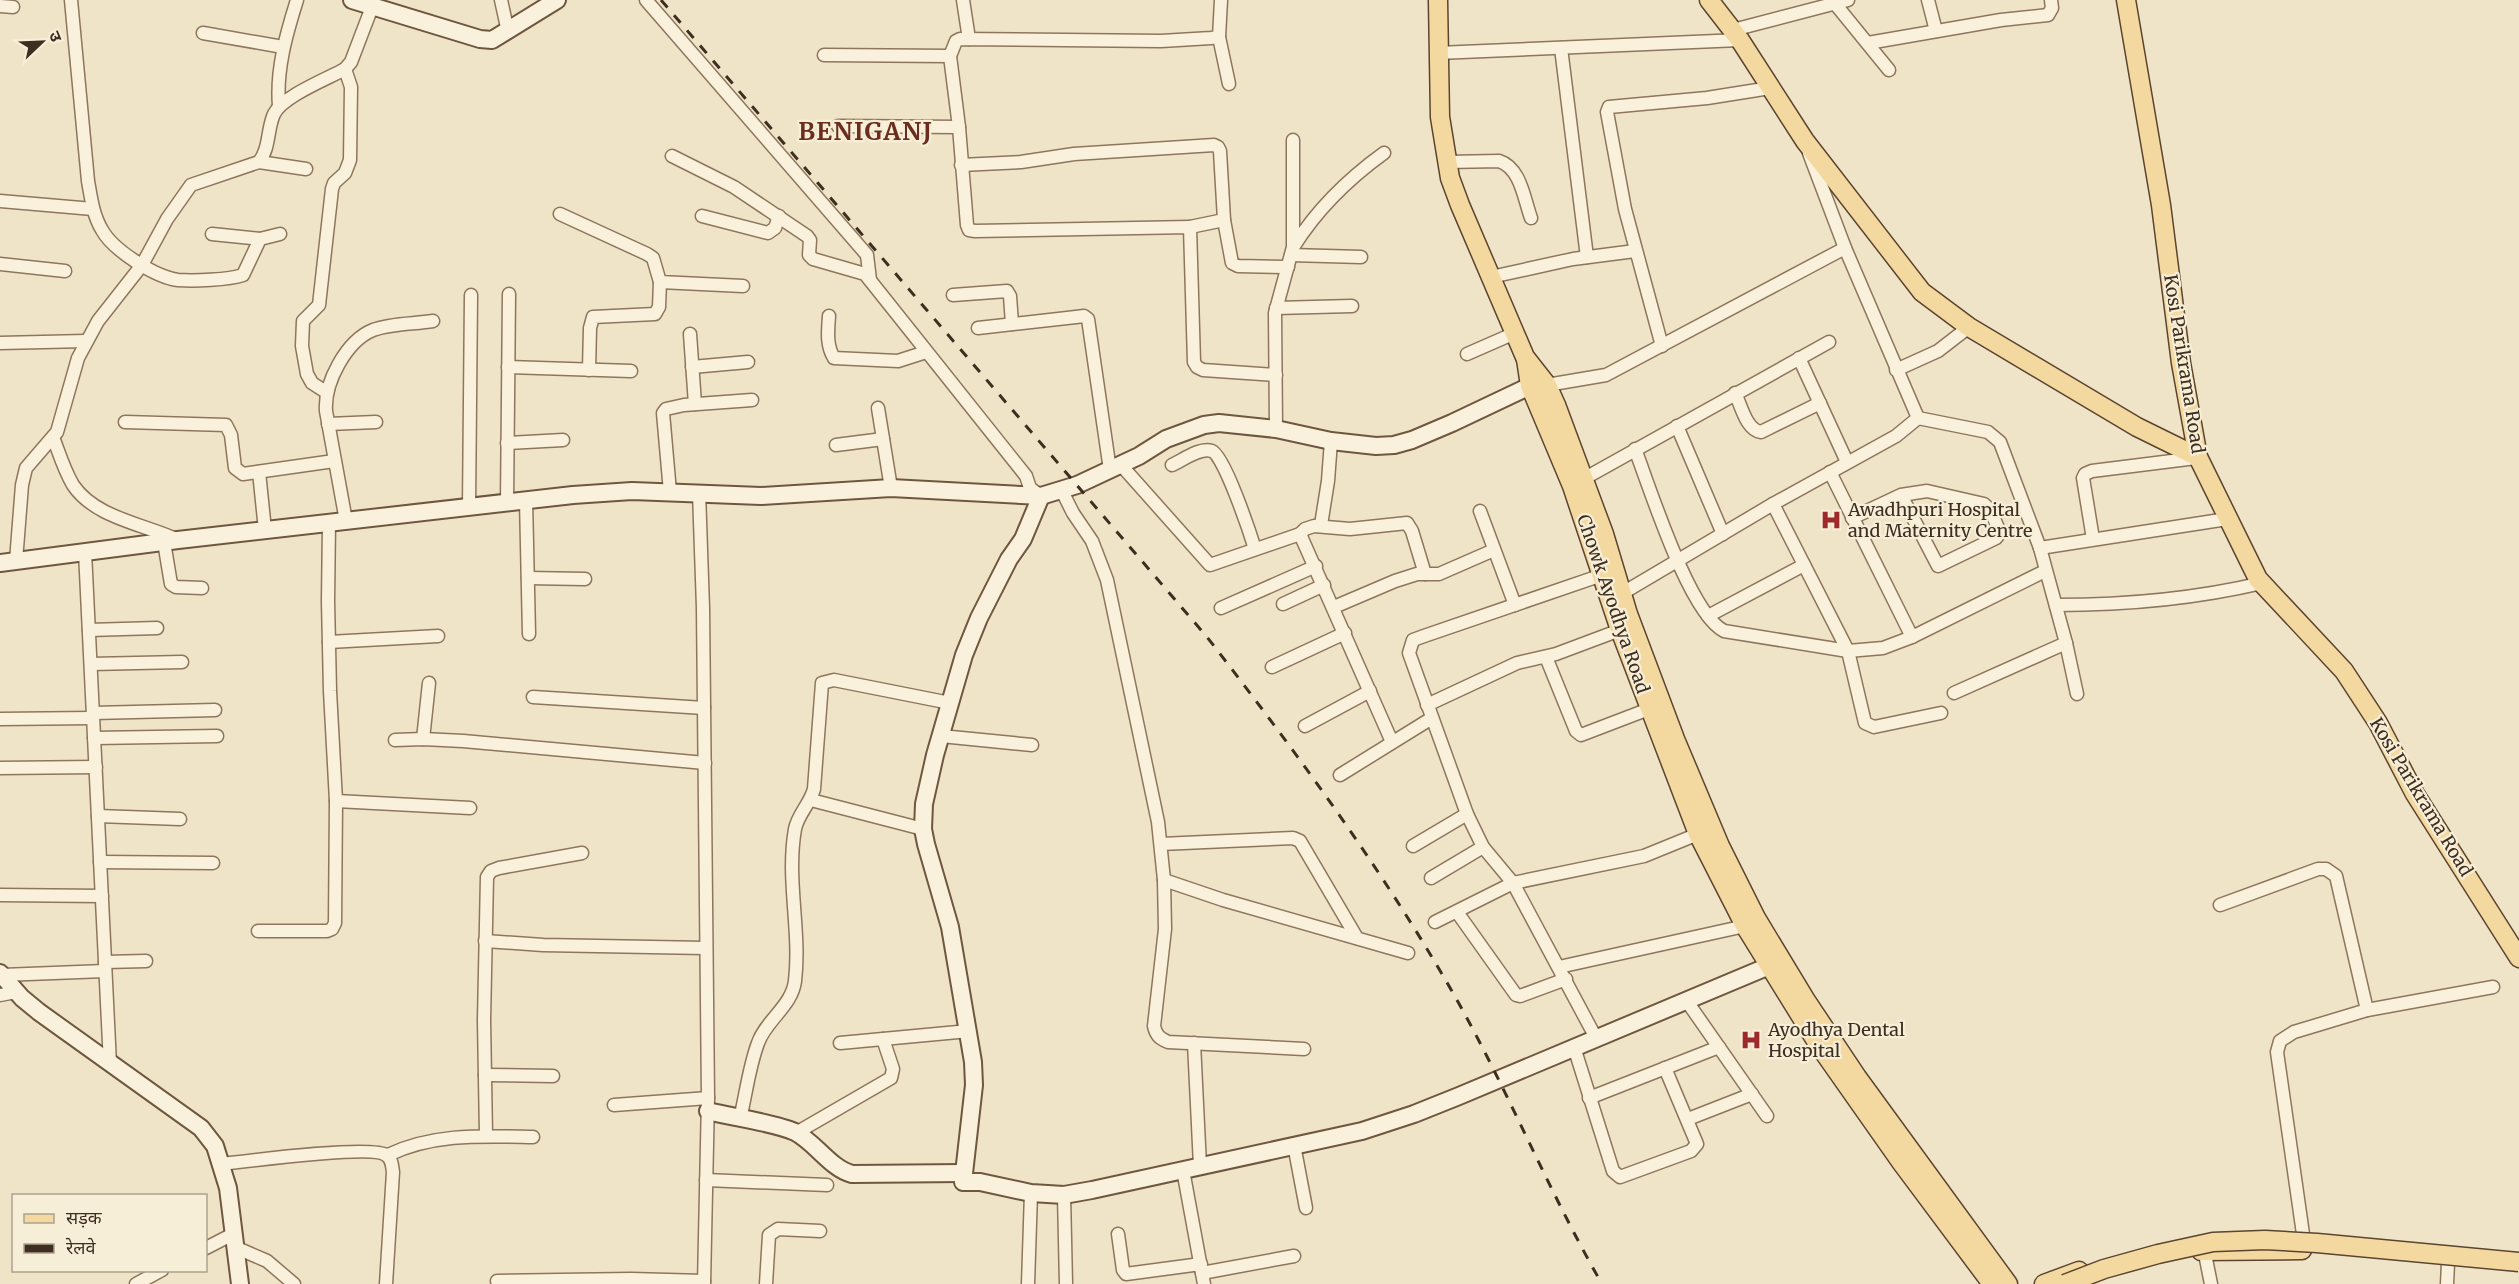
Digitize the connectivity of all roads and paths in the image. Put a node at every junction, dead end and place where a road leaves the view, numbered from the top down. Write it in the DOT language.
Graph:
graph roads {
  1 [pos="71,0"];
  2 [pos="297,0"];
  3 [pos="352,0"];
  4 [pos="501,0"];
  5 [pos="557,0"];
  6 [pos="645,0"];
  7 [pos="963,0"];
  8 [pos="1221,0"];
  9 [pos="1438,0"];
  10 [pos="1710,0"];
  11 [pos="1848,0"];
  12 [pos="1928,0"];
  13 [pos="2050,0"];
  14 [pos="2126,0"];
  15 [pos="1833,2"];
  16 [pos="393,7"];
  17 [pos="533,7"];
  18 [pos="372,8"];
  19 [pos="1936,31"];
  20 [pos="508,32"];
  21 [pos="203,33"];
  22 [pos="1736,35"];
  23 [pos="1219,37"];
  24 [pos="969,39"];
  25 [pos="1868,43"];
  26 [pos="283,47"];
  27 [pos="1561,48"];
  28 [pos="1438,53"];
  29 [pos="824,55"];
  30 [pos="950,56"];
  31 [pos="345,69"];
  32 [pos="1889,70"];
  33 [pos="1229,84"];
  34 [pos="1770,88"];
  35 [pos="279,106"];
  36 [pos="838,126"];
  37 [pos="959,127"];
  38 [pos="1293,140"];
  39 [pos="1804,141"];
  40 [pos="1384,153"];
  41 [pos="672,156"];
  42 [pos="259,162"];
  43 [pos="1447,162"];
  44 [pos="961,165"];
  45 [pos="306,169"];
  46 [pos="0,201"];
  47 [pos="93,209"];
  48 [pos="560,214"];
  49 [pos="702,216"];
  50 [pos="779,216"];
  51 [pos="1531,218"];
  52 [pos="1224,220"];
  53 [pos="1190,227"];
  54 [pos="212,234"];
  55 [pos="280,234"];
  56 [pos="260,239"];
  57 [pos="1845,248"];
  58 [pos="1635,251"];
  59 [pos="1291,256"];
  60 [pos="1361,257"];
  61 [pos="1587,257"];
  62 [pos="0,264"];
  63 [pos="142,265"];
  64 [pos="65,271"];
  65 [pos="870,279"];
  66 [pos="660,282"];
  67 [pos="1494,284"];
  68 [pos="743,286"];
  69 [pos="509,294"];
  70 [pos="471,295"];
  71 [pos="953,295"];
  72 [pos="1352,306"];
  73 [pos="1276,308"];
  74 [pos="829,316"];
  75 [pos="434,321"];
  76 [pos="1012,324"];
  77 [pos="1969,327"];
  78 [pos="978,328"];
  79 [pos="1515,333"];
  80 [pos="690,334"];
  81 [pos="86,340"];
  82 [pos="1829,342"];
  83 [pos="0,343"];
  84 [pos="1662,346"];
  85 [pos="926,352"];
  86 [pos="1467,354"];
  87 [pos="1799,358"];
  88 [pos="748,362"];
  89 [pos="508,367"];
  90 [pos="692,367"];
  91 [pos="589,370"];
  92 [pos="1896,370"];
  93 [pos="631,371"];
  94 [pos="1276,375"];
  95 [pos="1538,385"];
  96 [pos="326,392"];
  97 [pos="1735,393"];
  98 [pos="752,400"];
  99 [pos="1820,403"];
  100 [pos="695,404"];
  101 [pos="878,408"];
  102 [pos="1918,418"];
  103 [pos="125,422"];
  104 [pos="376,422"];
  105 [pos="328,424"];
  106 [pos="1677,426"];
  107 [pos="1276,429"];
  108 [pos="53,438"];
  109 [pos="883,439"];
  110 [pos="563,440"];
  111 [pos="1331,441"];
  112 [pos="507,443"];
  113 [pos="836,445"];
  114 [pos="1635,449"];
  115 [pos="2198,457"];
  116 [pos="334,461"];
  117 [pos="1847,462"];
  118 [pos="1172,465"];
  119 [pos="1116,467"];
  120 [pos="259,472"];
  121 [pos="1830,472"];
  122 [pos="1578,482"];
  123 [pos="891,488"];
  124 [pos="1062,491"];
  125 [pos="670,492"];
  126 [pos="699,492"];
  127 [pos="1900,495"];
  128 [pos="1041,496"];
  129 [pos="526,500"];
  130 [pos="507,502"];
  131 [pos="1773,504"];
  132 [pos="469,507"];
  133 [pos="1480,511"];
  134 [pos="1852,518"];
  135 [pos="2227,519"];
  136 [pos="346,521"];
  137 [pos="329,523"];
  138 [pos="1321,525"];
  139 [pos="265,530"];
  140 [pos="1300,534"];
  141 [pos="1723,534"];
  142 [pos="2093,539"];
  143 [pos="171,541"];
  144 [pos="2040,548"];
  145 [pos="1255,549"];
  146 [pos="1494,550"];
  147 [pos="86,552"];
  148 [pos="8,562"];
  149 [pos="1677,562"];
  150 [pos="1804,565"];
  151 [pos="1316,566"];
  152 [pos="2044,571"];
  153 [pos="1425,574"];
  154 [pos="1602,575"];
  155 [pos="528,578"];
  156 [pos="585,579"];
  157 [pos="2262,583"];
  158 [pos="1324,585"];
  159 [pos="202,588"];
  160 [pos="1616,597"];
  161 [pos="1283,604"];
  162 [pos="1515,605"];
  163 [pos="2056,605"];
  164 [pos="1334,607"];
  165 [pos="1221,608"];
  166 [pos="1708,616"];
  167 [pos="157,628"];
  168 [pos="89,630"];
  169 [pos="1620,630"];
  170 [pos="1345,633"];
  171 [pos="528,634"];
  172 [pos="438,636"];
  173 [pos="1912,637"];
  174 [pos="329,642"];
  175 [pos="2066,643"];
  176 [pos="1848,651"];
  177 [pos="1546,657"];
  178 [pos="182,662"];
  179 [pos="91,664"];
  180 [pos="1272,668"];
  181 [pos="429,683"];
  182 [pos="1370,691"];
  183 [pos="1954,693"];
  184 [pos="2077,694"];
  185 [pos="533,698"];
  186 [pos="950,703"];
  187 [pos="704,708"];
  188 [pos="215,710"];
  189 [pos="1429,711"];
  190 [pos="1941,713"];
  191 [pos="93,715"];
  192 [pos="1652,715"];
  193 [pos="0,719"];
  194 [pos="1305,726"];
  195 [pos="217,736"];
  196 [pos="940,736"];
  197 [pos="94,738"];
  198 [pos="423,739"];
  199 [pos="395,740"];
  200 [pos="1392,742"];
  201 [pos="1032,745"];
  202 [pos="705,762"];
  203 [pos="96,767"];
  204 [pos="0,768"];
  205 [pos="1340,776"];
  206 [pos="811,800"];
  207 [pos="336,801"];
  208 [pos="470,808"];
  209 [pos="1467,814"];
  210 [pos="98,816"];
  211 [pos="180,819"];
  212 [pos="923,829"];
  213 [pos="1698,834"];
  214 [pos="1161,844"];
  215 [pos="1413,846"];
  216 [pos="1483,847"];
  217 [pos="582,853"];
  218 [pos="100,862"];
  219 [pos="213,863"];
  220 [pos="1431,878"];
  221 [pos="1164,880"];
  222 [pos="1513,883"];
  223 [pos="0,895"];
  224 [pos="102,896"];
  225 [pos="2220,905"];
  226 [pos="1458,912"];
  227 [pos="1435,922"];
  228 [pos="1745,926"];
  229 [pos="258,930"];
  230 [pos="1357,938"];
  231 [pos="485,941"];
  232 [pos="705,948"];
  233 [pos="1408,953"];
  234 [pos="2519,958"];
  235 [pos="146,961"];
  236 [pos="1769,966"];
  237 [pos="105,967"];
  238 [pos="1559,967"];
  239 [pos="1,974"];
  240 [pos="1566,979"];
  241 [pos="2493,987"];
  242 [pos="8,993"];
  243 [pos="1686,1000"];
  244 [pos="2367,1010"];
  245 [pos="969,1031"];
  246 [pos="1596,1038"];
  247 [pos="883,1039"];
  248 [pos="840,1043"];
  249 [pos="1194,1043"];
  250 [pos="1574,1047"];
  251 [pos="1719,1047"];
  252 [pos="1304,1049"];
  253 [pos="110,1064"];
  254 [pos="1665,1068"];
  255 [pos="485,1075"];
  256 [pos="553,1076"];
  257 [pos="1752,1094"];
  258 [pos="1589,1098"];
  259 [pos="614,1105"];
  260 [pos="708,1105"];
  261 [pos="1767,1116"];
  262 [pos="741,1119"];
  263 [pos="1688,1119"];
  264 [pos="796,1133"];
  265 [pos="486,1136"];
  266 [pos="533,1137"];
  267 [pos="1294,1145"];
  268 [pos="388,1155"];
  269 [pos="222,1164"];
  270 [pos="1192,1168"];
  271 [pos="964,1173"];
  272 [pos="706,1180"];
  273 [pos="827,1185"];
  274 [pos="1031,1193"];
  275 [pos="1065,1194"];
  276 [pos="1306,1208"];
  277 [pos="820,1231"];
  278 [pos="1118,1234"];
  279 [pos="2303,1234"];
  280 [pos="1966,1237"];
  281 [pos="236,1240"];
  282 [pos="2203,1244"];
  283 [pos="207,1248"];
  284 [pos="2519,1255"];
  285 [pos="1294,1256"];
  286 [pos="2519,1262"];
  287 [pos="2448,1263"];
  288 [pos="2519,1267"];
  289 [pos="158,1272"];
  290 [pos="1203,1274"];
  291 [pos="497,1281"];
  292 [pos="704,1282"];
  293 [pos="136,1284"];
  294 [pos="240,1284"];
  295 [pos="294,1284"];
  296 [pos="386,1284"];
  297 [pos="766,1284"];
  298 [pos="1028,1284"];
  299 [pos="1066,1284"];
  300 [pos="1992,1284"];
  301 [pos="2008,1284"];
  302 [pos="2044,1284"];
  303 [pos="2065,1284"];
  304 [pos="2086,1284"];
  305 [pos="2211,1284"];
  306 [pos="2447,1284"];
  1 -- 47 [label="street"];
  2 -- 26 [label="street"];
  3 -- 18 [label="street"];
  4 -- 20 [label="street"];
  5 -- 17 [label="street"];
  6 -- 65 [label="street"];
  7 -- 24 [label="street"];
  8 -- 23 [label="street"];
  9 -- 28 [label="main road"];
  10 -- 22 [label="main road"];
  11 -- 15 [label="street"];
  12 -- 19 [label="street"];
  13 -- 19 [label="street"];
  14 -- 115 [label="main road, Kosi Parikrama Road"];
  15 -- 22 [label="street"];
  15 -- 25 [label="street"];
  16 -- 18 [label="street"];
  16 -- 20 [label="street"];
  17 -- 20 [label="street"];
  18 -- 31 [label="street"];
  19 -- 25 [label="street"];
  21 -- 26 [label="street"];
  22 -- 27 [label="street"];
  22 -- 34 [label="main road"];
  23 -- 24 [label="street"];
  23 -- 33 [label="street"];
  24 -- 30 [label="street"];
  25 -- 32 [label="street"];
  26 -- 35 [label="street"];
  27 -- 28 [label="street"];
  27 -- 61 [label="street"];
  28 -- 43 [label="main road"];
  29 -- 30 [label="street"];
  30 -- 37 [label="street"];
  31 -- 35 [label="street"];
  31 -- 96 [label="street"];
  34 -- 39 [label="main road"];
  34 -- 58 [label="street"];
  35 -- 42 [label="street"];
  36 -- 37 [label="street"];
  37 -- 44 [label="street"];
  38 -- 59 [label="street"];
  39 -- 57 [label="street"];
  39 -- 77 [label="main road"];
  40 -- 59 [label="street"];
  41 -- 50 [label="street"];
  42 -- 45 [label="street"];
  42 -- 63 [label="street"];
  43 -- 51 [label="street"];
  43 -- 67 [label="main road"];
  44 -- 52 [label="street"];
  44 -- 53 [label="street"];
  46 -- 47 [label="street"];
  47 -- 63 [label="street"];
  48 -- 66 [label="street"];
  49 -- 50 [label="street"];
  50 -- 65 [label="street"];
  52 -- 53 [label="street"];
  52 -- 59 [label="street"];
  53 -- 94 [label="street"];
  54 -- 56 [label="street"];
  55 -- 56 [label="street"];
  56 -- 63 [label="street"];
  57 -- 84 [label="street"];
  57 -- 92 [label="street"];
  58 -- 61 [label="street"];
  58 -- 84 [label="street"];
  59 -- 60 [label="street"];
  59 -- 73 [label="street"];
  61 -- 67 [label="street"];
  62 -- 64 [label="street"];
  63 -- 81 [label="street"];
  65 -- 85 [label="street"];
  66 -- 68 [label="street"];
  66 -- 91 [label="street"];
  67 -- 79 [label="main road"];
  69 -- 89 [label="street"];
  70 -- 132 [label="street"];
  71 -- 76 [label="street"];
  72 -- 73 [label="street"];
  73 -- 94 [label="street"];
  74 -- 85 [label="street"];
  75 -- 96 [label="street"];
  76 -- 78 [label="street"];
  76 -- 119 [label="street"];
  77 -- 92 [label="street"];
  77 -- 115 [label="main road"];
  79 -- 86 [label="street"];
  79 -- 95 [label="main road"];
  80 -- 90 [label="street"];
  81 -- 83 [label="street"];
  81 -- 108 [label="street"];
  82 -- 87 [label="street"];
  84 -- 95 [label="street"];
  85 -- 128 [label="street"];
  87 -- 97 [label="street"];
  87 -- 99 [label="street"];
  88 -- 90 [label="street"];
  89 -- 91 [label="street"];
  89 -- 112 [label="street"];
  90 -- 100 [label="street"];
  91 -- 93 [label="street"];
  92 -- 102 [label="street"];
  94 -- 107 [label="street"];
  95 -- 111 [label="street"];
  95 -- 122 [label="main road"];
  96 -- 105 [label="street"];
  97 -- 99 [label="street"];
  97 -- 106 [label="street"];
  98 -- 100 [label="street"];
  99 -- 117 [label="street"];
  100 -- 125 [label="street"];
  101 -- 109 [label="street"];
  102 -- 117 [label="street"];
  102 -- 144 [label="street"];
  103 -- 120 [label="street"];
  104 -- 105 [label="street"];
  105 -- 116 [label="street"];
  106 -- 114 [label="street"];
  106 -- 141 [label="street"];
  107 -- 111 [label="street"];
  107 -- 119 [label="street"];
  108 -- 143 [label="street"];
  108 -- 148 [label="street"];
  109 -- 113 [label="street"];
  109 -- 123 [label="street"];
  110 -- 112 [label="street"];
  111 -- 138 [label="street"];
  112 -- 130 [label="street"];
  114 -- 122 [label="street"];
  114 -- 149 [label="street"];
  115 -- 135 [label="main road, Kosi Parikrama Road"];
  115 -- 142 [label="street"];
  116 -- 120 [label="street"];
  116 -- 136 [label="street"];
  117 -- 121 [label="street"];
  118 -- 145 [label="street"];
  119 -- 124 [label="street"];
  119 -- 145 [label="street"];
  120 -- 139 [label="street"];
  121 -- 131 [label="street"];
  121 -- 134 [label="street"];
  122 -- 154 [label="main road, Chowk Ayodhya Road"];
  122 -- 160 [label="main road"];
  123 -- 126 [label="street"];
  123 -- 128 [label="street"];
  124 -- 128 [label="street"];
  124 -- 214 [label="street"];
  125 -- 126 [label="street"];
  125 -- 129 [label="street"];
  126 -- 187 [label="street"];
  127 -- 127 [label="street"];
  127 -- 134 [label="street"];
  128 -- 186 [label="street"];
  129 -- 130 [label="street"];
  129 -- 155 [label="street"];
  130 -- 132 [label="street"];
  131 -- 141 [label="street"];
  131 -- 150 [label="street"];
  132 -- 136 [label="street"];
  133 -- 146 [label="street"];
  134 -- 173 [label="street"];
  135 -- 142 [label="street"];
  135 -- 157 [label="main road, Kosi Parikrama Road"];
  136 -- 137 [label="street"];
  137 -- 139 [label="street"];
  137 -- 174 [label="street"];
  138 -- 140 [label="street"];
  138 -- 153 [label="street"];
  139 -- 143 [label="street"];
  140 -- 145 [label="street"];
  140 -- 151 [label="street"];
  141 -- 149 [label="street"];
  142 -- 144 [label="street"];
  143 -- 147 [label="street"];
  143 -- 159 [label="street"];
  144 -- 152 [label="street"];
  146 -- 153 [label="street"];
  146 -- 162 [label="street"];
  147 -- 148 [label="street"];
  147 -- 168 [label="street"];
  149 -- 160 [label="street"];
  149 -- 166 [label="street"];
  150 -- 166 [label="street"];
  150 -- 176 [label="street"];
  151 -- 158 [label="street"];
  151 -- 165 [label="street"];
  152 -- 163 [label="street"];
  152 -- 173 [label="street"];
  153 -- 164 [label="street"];
  154 -- 160 [label="main road, Chowk Ayodhya Road"];
  154 -- 162 [label="street"];
  155 -- 156 [label="street"];
  155 -- 171 [label="street"];
  157 -- 163 [label="street"];
  157 -- 234 [label="main road, Kosi Parikrama Road"];
  158 -- 161 [label="street"];
  158 -- 164 [label="street"];
  160 -- 169 [label="main road, Chowk Ayodhya Road"];
  160 -- 280 [label="main road"];
  162 -- 189 [label="street"];
  163 -- 175 [label="street"];
  164 -- 170 [label="street"];
  166 -- 176 [label="street"];
  167 -- 168 [label="street"];
  168 -- 179 [label="street"];
  169 -- 177 [label="street"];
  169 -- 192 [label="main road, Chowk Ayodhya Road"];
  170 -- 180 [label="street"];
  170 -- 182 [label="street"];
  172 -- 174 [label="street"];
  173 -- 176 [label="street"];
  174 -- 207 [label="street"];
  175 -- 183 [label="street"];
  175 -- 184 [label="street"];
  176 -- 190 [label="street"];
  177 -- 189 [label="street"];
  177 -- 192 [label="street"];
  178 -- 179 [label="street"];
  179 -- 191 [label="street"];
  181 -- 198 [label="street"];
  182 -- 194 [label="street"];
  182 -- 200 [label="street"];
  185 -- 187 [label="street"];
  186 -- 196 [label="street"];
  186 -- 206 [label="street"];
  187 -- 202 [label="street"];
  188 -- 191 [label="street"];
  189 -- 200 [label="street"];
  189 -- 209 [label="street"];
  191 -- 193 [label="street"];
  191 -- 197 [label="street"];
  192 -- 213 [label="main road, Chowk Ayodhya Road"];
  195 -- 197 [label="street"];
  196 -- 201 [label="street"];
  196 -- 212 [label="street"];
  197 -- 203 [label="street"];
  198 -- 199 [label="street"];
  198 -- 202 [label="street"];
  200 -- 205 [label="street"];
  202 -- 232 [label="street"];
  203 -- 204 [label="street"];
  203 -- 210 [label="street"];
  206 -- 212 [label="street"];
  206 -- 262 [label="street"];
  207 -- 208 [label="street"];
  207 -- 229 [label="street"];
  209 -- 215 [label="street"];
  209 -- 216 [label="street"];
  210 -- 211 [label="street"];
  210 -- 218 [label="street"];
  212 -- 245 [label="street"];
  213 -- 222 [label="street"];
  213 -- 228 [label="main road, Chowk Ayodhya Road"];
  214 -- 221 [label="street"];
  214 -- 230 [label="street"];
  216 -- 220 [label="street"];
  216 -- 222 [label="street"];
  217 -- 231 [label="street"];
  218 -- 219 [label="street"];
  218 -- 224 [label="street"];
  221 -- 230 [label="street"];
  221 -- 249 [label="street"];
  222 -- 226 [label="street"];
  222 -- 238 [label="street"];
  223 -- 224 [label="street"];
  224 -- 237 [label="street"];
  225 -- 244 [label="street"];
  226 -- 227 [label="street"];
  226 -- 240 [label="street"];
  228 -- 236 [label="main road"];
  228 -- 238 [label="street"];
  230 -- 233 [label="street"];
  231 -- 232 [label="street"];
  231 -- 255 [label="street"];
  232 -- 260 [label="street"];
  235 -- 237 [label="street"];
  236 -- 243 [label="street"];
  236 -- 280 [label="main road"];
  237 -- 239 [label="street"];
  237 -- 253 [label="street"];
  238 -- 240 [label="street"];
  239 -- 242 [label="street"];
  240 -- 246 [label="street"];
  241 -- 244 [label="street"];
  242 -- 253 [label="street"];
  243 -- 246 [label="street"];
  243 -- 251 [label="street"];
  244 -- 279 [label="street"];
  245 -- 247 [label="street"];
  245 -- 271 [label="street"];
  246 -- 250 [label="street"];
  247 -- 248 [label="street"];
  247 -- 264 [label="street"];
  249 -- 252 [label="street"];
  249 -- 270 [label="street"];
  250 -- 258 [label="street"];
  250 -- 267 [label="street"];
  251 -- 254 [label="street"];
  251 -- 257 [label="street"];
  253 -- 269 [label="street"];
  254 -- 258 [label="street"];
  254 -- 263 [label="street"];
  255 -- 256 [label="street"];
  255 -- 265 [label="street"];
  257 -- 261 [label="street"];
  257 -- 263 [label="street"];
  258 -- 263 [label="street"];
  259 -- 260 [label="street"];
  260 -- 262 [label="street"];
  260 -- 272 [label="street"];
  262 -- 264 [label="street"];
  264 -- 271 [label="street"];
  265 -- 266 [label="street"];
  265 -- 268 [label="street"];
  267 -- 270 [label="street"];
  267 -- 276 [label="street"];
  268 -- 269 [label="street"];
  268 -- 296 [label="street"];
  269 -- 281 [label="street"];
  270 -- 275 [label="street"];
  270 -- 290 [label="street"];
  271 -- 274 [label="street"];
  272 -- 273 [label="street"];
  272 -- 292 [label="street"];
  274 -- 275 [label="street"];
  274 -- 298 [label="street"];
  275 -- 299 [label="street"];
  277 -- 297 [label="street"];
  278 -- 290 [label="street"];
  279 -- 282 [label="main road"];
  279 -- 284 [label="main road"];
  280 -- 300 [label="main road"];
  280 -- 301 [label="main road"];
  281 -- 283 [label="street"];
  281 -- 294 [label="street"];
  281 -- 295 [label="street"];
  282 -- 287 [label="main road"];
  282 -- 302 [label="main road"];
  282 -- 304 [label="main road"];
  282 -- 305 [label="street"];
  285 -- 290 [label="street"];
  286 -- 303 [label="main road, bridge"];
  287 -- 288 [label="main road"];
  287 -- 306 [label="street"];
  289 -- 293 [label="street"];
  291 -- 292 [label="street"];
}
